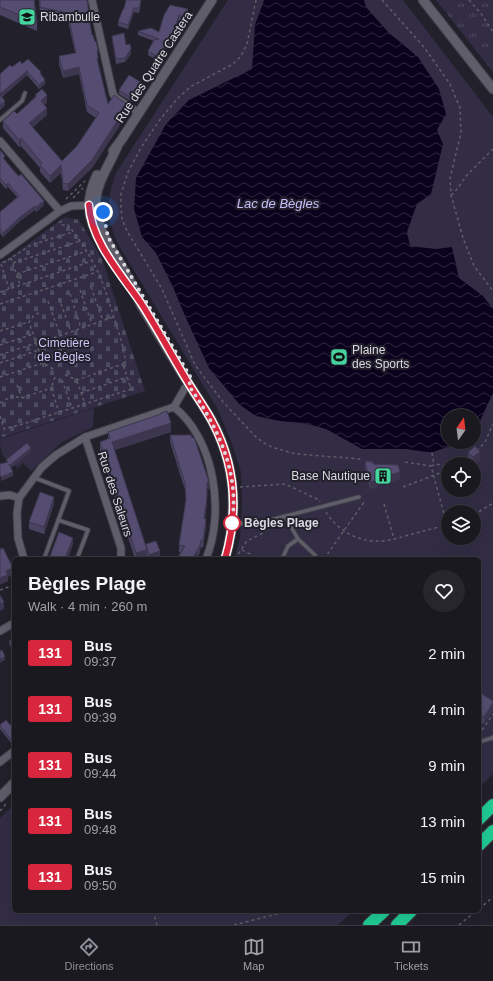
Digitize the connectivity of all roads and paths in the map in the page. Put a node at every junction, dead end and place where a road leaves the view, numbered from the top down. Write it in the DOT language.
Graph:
graph roads {
  1 [pos="92,0"];
  2 [pos="212,0"];
  3 [pos="256,0"];
  4 [pos="382,0"];
  5 [pos="423,0"];
  6 [pos="469,0"];
  7 [pos="493,32"];
  8 [pos="493,89"];
  9 [pos="25,93"];
  10 [pos="139,113"];
  11 [pos="0,120"];
  12 [pos="0,141"];
  13 [pos="116,148"];
  14 [pos="493,149"];
  15 [pos="93,184"];
  16 [pos="451,195"];
  17 [pos="93,205"];
  18 [pos="58,208"];
  19 [pos="60,225"];
  20 [pos="73,232"];
  21 [pos="80,241"];
  22 [pos="86,251"];
  23 [pos="0,255"];
  24 [pos="11,258"];
  25 [pos="92,261"];
  26 [pos="13,263"];
  27 [pos="1,264"];
  28 [pos="98,272"];
  29 [pos="17,274"];
  30 [pos="20,285"];
  31 [pos="91,287"];
  32 [pos="9,289"];
  33 [pos="80,290"];
  34 [pos="493,291"];
  35 [pos="0,292"];
  36 [pos="70,294"];
  37 [pos="59,298"];
  38 [pos="48,301"];
  39 [pos="0,304"];
  40 [pos="39,313"];
  41 [pos="114,317"];
  42 [pos="103,321"];
  43 [pos="29,322"];
  44 [pos="92,324"];
  45 [pos="81,328"];
  46 [pos="0,331"];
  47 [pos="71,332"];
  48 [pos="33,334"];
  49 [pos="60,335"];
  50 [pos="48,340"];
  51 [pos="36,343"];
  52 [pos="0,345"];
  53 [pos="38,350"];
  54 [pos="0,354"];
  55 [pos="0,363"];
  56 [pos="43,363"];
  57 [pos="123,364"];
  58 [pos="53,370"];
  59 [pos="65,375"];
  60 [pos="0,377"];
  61 [pos="55,377"];
  62 [pos="127,377"];
  63 [pos="62,380"];
  64 [pos="77,380"];
  65 [pos="17,385"];
  66 [pos="189,386"];
  67 [pos="51,388"];
  68 [pos="81,393"];
  69 [pos="22,398"];
  70 [pos="0,403"];
  71 [pos="84,404"];
  72 [pos="174,407"];
  73 [pos="72,408"];
  74 [pos="59,412"];
  75 [pos="0,416"];
  76 [pos="493,424"];
  77 [pos="492,427"];
  78 [pos="85,437"];
  79 [pos="432,453"];
  80 [pos="474,453"];
  81 [pos="361,459"];
  82 [pos="405,462"];
  83 [pos="434,464"];
  84 [pos="441,464"];
  85 [pos="431,466"];
  86 [pos="441,473"];
  87 [pos="434,476"];
  88 [pos="34,478"];
  89 [pos="403,487"];
  90 [pos="233,488"];
  91 [pos="0,496"];
  92 [pos="359,497"];
  93 [pos="19,498"];
  94 [pos="364,501"];
  95 [pos="493,503"];
  96 [pos="384,504"];
  97 [pos="442,505"];
  98 [pos="322,506"];
  99 [pos="481,511"];
  100 [pos="285,516"];
  101 [pos="58,520"];
  102 [pos="267,520"];
  103 [pos="232,522"];
  104 [pos="441,527"];
  105 [pos="344,531"];
  106 [pos="298,539"];
  107 [pos="394,539"];
  108 [pos="242,550"];
  109 [pos="315,555"];
  110 [pos="23,557"];
  111 [pos="45,557"];
  112 [pos="78,557"];
  113 [pos="121,557"];
  114 [pos="206,557"];
  115 [pos="226,557"];
  116 [pos="236,557"];
  117 [pos="251,557"];
  118 [pos="283,557"];
  119 [pos="325,557"];
  120 [pos="11,586"];
  121 [pos="0,590"];
  122 [pos="12,624"];
  123 [pos="0,631"];
  124 [pos="493,714"];
  125 [pos="481,732"];
  126 [pos="493,737"];
  127 [pos="481,741"];
  128 [pos="12,752"];
  129 [pos="1,758"];
  130 [pos="12,785"];
  131 [pos="12,792"];
  132 [pos="0,797"];
  133 [pos="0,804"];
  134 [pos="493,806"];
  135 [pos="481,817"];
  136 [pos="493,831"];
  137 [pos="481,843"];
  138 [pos="493,897"];
  139 [pos="481,907"];
  140 [pos="154,913"];
  141 [pos="281,913"];
  142 [pos="382,913"];
  143 [pos="409,913"];
  144 [pos="474,913"];
  145 [pos="157,925"];
  146 [pos="234,925"];
  147 [pos="369,925"];
  148 [pos="397,925"];
  149 [pos="459,925"];
  1 -- 10 [label="street"];
  2 -- 10 [label="street, Rue des Quatre Castera"];
  3 -- 81 [label="path"];
  4 -- 16 [label="path"];
  5 -- 8 [label="street"];
  6 -- 7 [label="path"];
  9 -- 11 [label="lane"];
  10 -- 13 [label="street, Rue des Quatre Castera"];
  12 -- 18 [label="street"];
  13 -- 15 [label="street, Rue des Quatre Castera"];
  13 -- 17 [label="street, Rue des Quatre Castera"];
  14 -- 16 [label="path"];
  15 -- 17 [label="street, Rue des Quatre Castera"];
  15 -- 18 [label="path"];
  16 -- 34 [label="path"];
  17 -- 18 [label="street"];
  17 -- 66 [label="street"];
  18 -- 23 [label="street"];
  19 -- 20 [label="path"];
  20 -- 21 [label="path"];
  20 -- 24 [label="path"];
  21 -- 22 [label="path"];
  21 -- 26 [label="path"];
  22 -- 25 [label="path"];
  22 -- 29 [label="path"];
  24 -- 26 [label="path"];
  24 -- 27 [label="path"];
  25 -- 28 [label="path"];
  25 -- 30 [label="path"];
  26 -- 29 [label="path"];
  27 -- 32 [label="path"];
  28 -- 39 [label="path"];
  28 -- 41 [label="path"];
  29 -- 30 [label="path"];
  30 -- 32 [label="path"];
  31 -- 42 [label="path"];
  32 -- 35 [label="path"];
  33 -- 44 [label="path"];
  36 -- 45 [label="path"];
  37 -- 47 [label="path"];
  38 -- 49 [label="path"];
  40 -- 43 [label="path"];
  41 -- 42 [label="path"];
  41 -- 57 [label="path"];
  42 -- 44 [label="path"];
  43 -- 46 [label="path"];
  43 -- 48 [label="path"];
  44 -- 45 [label="path"];
  45 -- 47 [label="path"];
  47 -- 49 [label="path"];
  48 -- 51 [label="path"];
  48 -- 52 [label="path"];
  49 -- 50 [label="path"];
  51 -- 53 [label="path"];
  51 -- 54 [label="path"];
  53 -- 55 [label="path"];
  53 -- 56 [label="path"];
  56 -- 58 [label="path"];
  56 -- 60 [label="path"];
  57 -- 62 [label="path"];
  57 -- 64 [label="path"];
  59 -- 64 [label="path"];
  61 -- 67 [label="path"];
  62 -- 68 [label="path"];
  62 -- 71 [label="path"];
  63 -- 73 [label="path"];
  64 -- 68 [label="path"];
  65 -- 69 [label="path"];
  66 -- 72 [label="street"];
  66 -- 90 [label="street"];
  67 -- 69 [label="path"];
  67 -- 74 [label="path"];
  68 -- 71 [label="path"];
  69 -- 70 [label="path"];
  71 -- 73 [label="path"];
  72 -- 78 [label="street"];
  72 -- 114 [label="street"];
  73 -- 74 [label="path"];
  74 -- 75 [label="path"];
  76 -- 77 [label="path"];
  77 -- 80 [label="path"];
  78 -- 88 [label="street"];
  78 -- 113 [label="street, Rue des Saleurs"];
  79 -- 83 [label="path"];
  82 -- 85 [label="path"];
  83 -- 84 [label="path"];
  83 -- 85 [label="path"];
  85 -- 87 [label="path"];
  86 -- 87 [label="path"];
  87 -- 89 [label="path"];
  87 -- 97 [label="path"];
  88 -- 93 [label="street"];
  88 -- 101 [label="lane"];
  90 -- 98 [label="path"];
  90 -- 103 [label="street"];
  91 -- 93 [label="street"];
  92 -- 98 [label="lane"];
  93 -- 110 [label="street"];
  94 -- 105 [label="path"];
  95 -- 99 [label="path"];
  96 -- 107 [label="path"];
  98 -- 100 [label="lane"];
  98 -- 105 [label="path"];
  100 -- 102 [label="lane"];
  100 -- 106 [label="lane"];
  101 -- 111 [label="lane"];
  101 -- 112 [label="lane"];
  102 -- 103 [label="lane"];
  102 -- 108 [label="path"];
  103 -- 115 [label="street"];
  104 -- 107 [label="path"];
  105 -- 107 [label="path"];
  105 -- 119 [label="path"];
  106 -- 109 [label="lane"];
  106 -- 118 [label="lane"];
  108 -- 116 [label="path"];
  108 -- 117 [label="path"];
  120 -- 121 [label="path"];
  122 -- 123 [label="street"];
  124 -- 125 [label="path"];
  126 -- 127 [label="lane"];
  128 -- 129 [label="street"];
  130 -- 132 [label="street"];
  131 -- 133 [label="street"];
  134 -- 135 [label="highway"];
  136 -- 137 [label="highway"];
  138 -- 139 [label="path"];
  140 -- 145 [label="path"];
  141 -- 146 [label="path"];
  142 -- 147 [label="highway"];
  143 -- 148 [label="highway"];
  144 -- 149 [label="path"];
}
